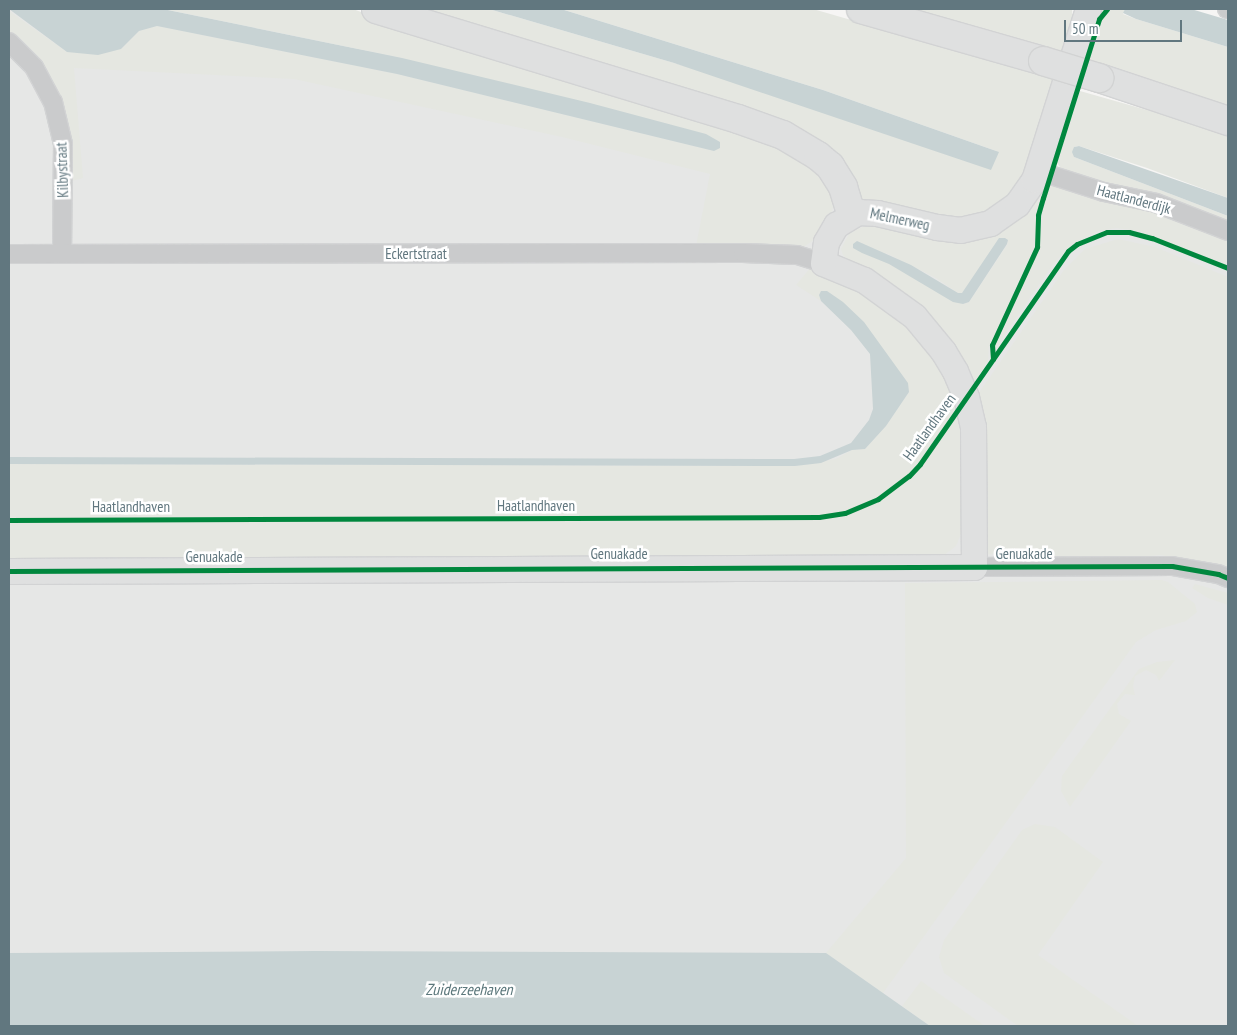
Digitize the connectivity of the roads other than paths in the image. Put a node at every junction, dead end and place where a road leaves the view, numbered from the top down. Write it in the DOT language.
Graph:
graph roads {
  1 [pos="376,9"];
  2 [pos="861,9"];
  3 [pos="1088,9"];
  4 [pos="9,42"];
  5 [pos="1228,121"];
  6 [pos="1038,171"];
  7 [pos="851,214"];
  8 [pos="1228,231"];
  9 [pos="9,254"];
  10 [pos="62,254"];
  11 [pos="823,263"];
  12 [pos="974,567"];
  13 [pos="9,571"];
  14 [pos="1228,578"];
  1 -- 7 [label="highway"];
  2 -- 5 [label="highway, bridge"];
  3 -- 6 [label="street, Melmerweg"];
  4 -- 10 [label="street, Kilbystraat"];
  6 -- 7 [label="street, Melmerweg"];
  6 -- 8 [label="street, Haatlanderdijk"];
  7 -- 11 [label="street, Melmerweg"];
  9 -- 10 [label="street, Eckertstraat"];
  10 -- 11 [label="street, Eckertstraat"];
  11 -- 12 [label="street"];
  12 -- 13 [label="street, Genuakade"];
  12 -- 14 [label="street, Genuakade"];
}
